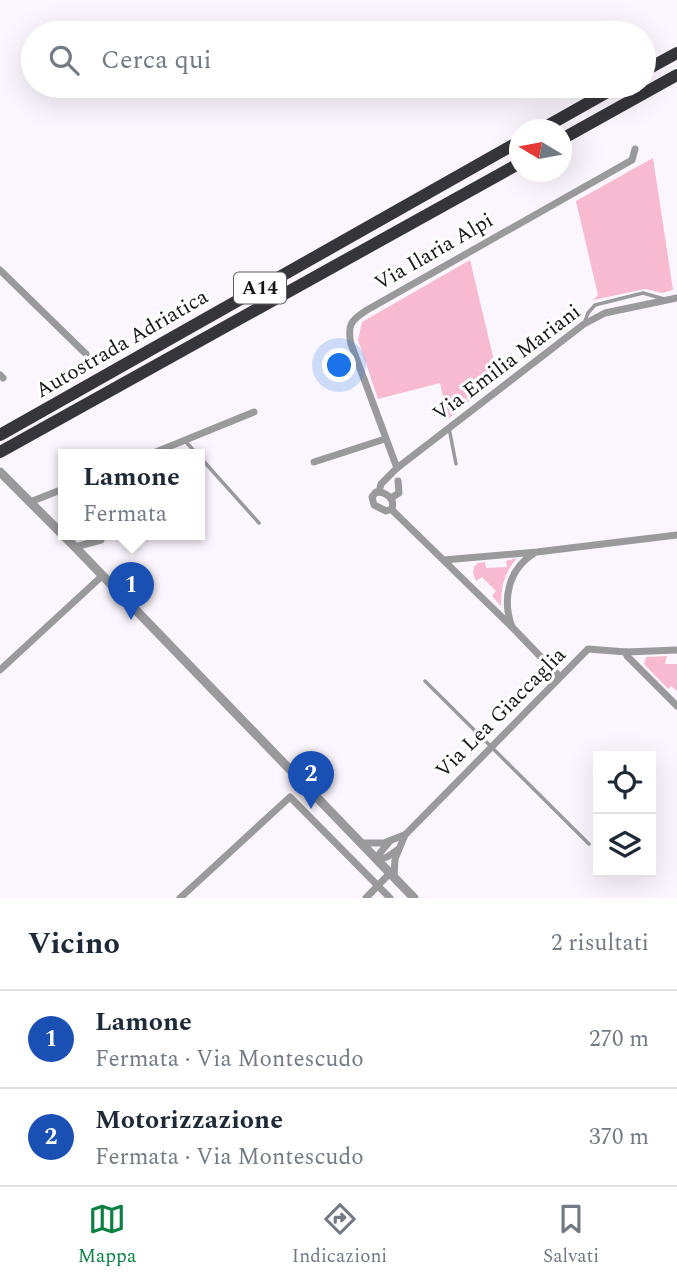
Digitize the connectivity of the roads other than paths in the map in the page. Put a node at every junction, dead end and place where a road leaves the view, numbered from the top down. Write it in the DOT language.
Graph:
graph roads {
  1 [pos="677,53"];
  2 [pos="656,65"];
  3 [pos="677,75"];
  4 [pos="656,87"];
  5 [pos="597,98"];
  6 [pos="636,98"];
  7 [pos="560,119"];
  8 [pos="572,133"];
  9 [pos="509,147"];
  10 [pos="635,149"];
  11 [pos="509,169"];
  12 [pos="0,270"];
  13 [pos="677,298"];
  14 [pos="666,300"];
  15 [pos="584,324"];
  16 [pos="86,354"];
  17 [pos="254,412"];
  18 [pos="449,428"];
  19 [pos="0,435"];
  20 [pos="386,439"];
  21 [pos="185,440"];
  22 [pos="163,449"];
  23 [pos="193,449"];
  24 [pos="1,451"];
  25 [pos="314,462"];
  26 [pos="205,463"];
  27 [pos="456,464"];
  28 [pos="397,468"];
  29 [pos="0,472"];
  30 [pos="398,481"];
  31 [pos="58,491"];
  32 [pos="379,492"];
  33 [pos="391,498"];
  34 [pos="30,502"];
  35 [pos="391,509"];
  36 [pos="259,523"];
  37 [pos="58,530"];
  38 [pos="677,535"];
  39 [pos="68,540"];
  40 [pos="101,540"];
  41 [pos="75,547"];
  42 [pos="537,552"];
  43 [pos="444,559"];
  44 [pos="102,576"];
  45 [pos="513,628"];
  46 [pos="677,650"];
  47 [pos="626,652"];
  48 [pos="0,670"];
  49 [pos="561,677"];
  50 [pos="425,681"];
  51 [pos="677,706"];
  52 [pos="491,747"];
  53 [pos="405,835"];
  54 [pos="391,841"];
  55 [pos="361,843"];
  56 [pos="589,844"];
  57 [pos="397,850"];
  58 [pos="377,860"];
  59 [pos="392,875"];
  60 [pos="378,886"];
  61 [pos="180,898"];
  62 [pos="366,898"];
  63 [pos="390,898"];
  64 [pos="414,898"];
  1 -- 2 [label="highway"];
  3 -- 4 [label="highway"];
  5 -- 7 [label="highway"];
  6 -- 8 [label="highway"];
  9 -- 19 [label="highway, Autostrada Adriatica / A14"];
  10 -- 20 [label="street, Via Ilaria Alpi"];
  11 -- 24 [label="highway, Autostrada Adriatica / A14"];
  12 -- 16 [label="street"];
  13 -- 14 [label="street, Via Emilia Mariani"];
  14 -- 15 [label="street, Via Emilia Mariani"];
  14 -- 15 [label="lane"];
  15 -- 18 [label="street, Via Emilia Mariani"];
  17 -- 21 [label="street"];
  18 -- 27 [label="lane"];
  18 -- 28 [label="street, Via Emilia Mariani"];
  20 -- 25 [label="street"];
  20 -- 28 [label="street, Via Ilaria Alpi"];
  21 -- 22 [label="street"];
  21 -- 23 [label="lane"];
  26 -- 36 [label="lane"];
  28 -- 32 [label="street, Via Emilia Mariani"];
  29 -- 34 [label="street"];
  30 -- 33 [label="street"];
  31 -- 34 [label="street"];
  32 -- 33 [label="street"];
  32 -- 35 [label="street"];
  33 -- 35 [label="street"];
  34 -- 37 [label="street"];
  35 -- 43 [label="street"];
  38 -- 42 [label="street"];
  39 -- 41 [label="street"];
  40 -- 41 [label="street"];
  41 -- 44 [label="street"];
  42 -- 43 [label="street"];
  42 -- 45 [label="street"];
  43 -- 45 [label="street"];
  44 -- 48 [label="street"];
  44 -- 55 [label="street"];
  45 -- 49 [label="street"];
  46 -- 47 [label="street, Via Lea Giaccaglia"];
  47 -- 49 [label="street, Via Lea Giaccaglia"];
  47 -- 51 [label="street"];
  49 -- 52 [label="street, Via Lea Giaccaglia"];
  50 -- 52 [label="lane"];
  52 -- 53 [label="street, Via Lea Giaccaglia"];
  52 -- 56 [label="lane"];
  53 -- 54 [label="street, Via Lea Giaccaglia"];
  53 -- 57 [label="street, Via Lea Giaccaglia"];
  54 -- 55 [label="street, Via Lea Giaccaglia"];
  54 -- 58 [label="street"];
  55 -- 58 [label="street"];
  57 -- 58 [label="street"];
  57 -- 59 [label="street, Via Lea Giaccaglia"];
  58 -- 59 [label="street"];
  59 -- 60 [label="street"];
  59 -- 64 [label="street"];
  60 -- 61 [label="street"];
  60 -- 62 [label="street"];
  60 -- 63 [label="street"];
}
